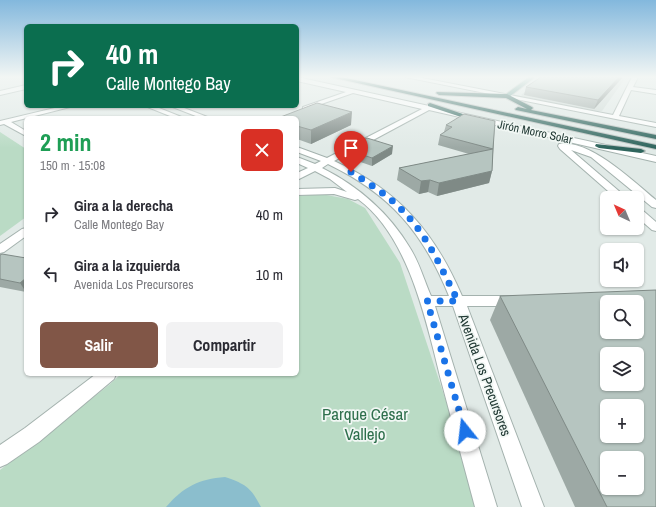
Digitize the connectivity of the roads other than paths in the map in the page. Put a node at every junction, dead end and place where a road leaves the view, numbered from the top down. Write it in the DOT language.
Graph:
graph roads {
  1 [pos="325,101"];
  2 [pos="395,101"];
  3 [pos="418,101"];
  4 [pos="437,101"];
  5 [pos="480,101"];
  6 [pos="516,101"];
  7 [pos="531,101"];
  8 [pos="624,101"];
  9 [pos="486,102"];
  10 [pos="509,107"];
  11 [pos="63,108"];
  12 [pos="154,108"];
  13 [pos="176,108"];
  14 [pos="182,108"];
  15 [pos="305,108"];
  16 [pos="428,108"];
  17 [pos="165,112"];
  18 [pos="540,113"];
  19 [pos="31,116"];
  20 [pos="176,116"];
  21 [pos="202,116"];
  22 [pos="464,116"];
  23 [pos="615,117"];
  24 [pos="24,118"];
  25 [pos="3,123"];
  26 [pos="656,125"];
  27 [pos="24,133"];
  28 [pos="549,135"];
  29 [pos="656,137"];
  30 [pos="599,146"];
  31 [pos="563,147"];
  32 [pos="656,147"];
  33 [pos="656,152"];
  34 [pos="594,155"];
  35 [pos="299,158"];
  36 [pos="656,158"];
  37 [pos="315,161"];
  38 [pos="330,161"];
  39 [pos="299,175"];
  40 [pos="614,191"];
  41 [pos="299,192"];
  42 [pos="365,200"];
  43 [pos="656,205"];
  44 [pos="644,217"];
  45 [pos="656,228"];
  46 [pos="24,232"];
  47 [pos="0,249"];
  48 [pos="427,301"];
  49 [pos="458,301"];
  50 [pos="529,301"];
  51 [pos="106,376"];
  52 [pos="0,458"];
  53 [pos="486,507"];
  54 [pos="533,507"];
  1 -- 15 [label="street"];
  2 -- 16 [label="street, Jirón Morro Solar"];
  3 -- 22 [label="highway"];
  4 -- 32 [label="highway"];
  5 -- 9 [label="highway"];
  6 -- 18 [label="highway"];
  7 -- 23 [label="street"];
  8 -- 23 [label="street"];
  10 -- 18 [label="highway"];
  11 -- 19 [label="street"];
  12 -- 17 [label="street"];
  13 -- 17 [label="street"];
  14 -- 21 [label="street"];
  16 -- 22 [label="street, Jirón Morro Solar"];
  16 -- 38 [label="street"];
  17 -- 20 [label="street"];
  18 -- 29 [label="highway"];
  22 -- 28 [label="street, Jirón Morro Solar"];
  23 -- 26 [label="street"];
  24 -- 25 [label="street"];
  25 -- 27 [label="street"];
  28 -- 30 [label="street, Jirón Morro Solar"];
  28 -- 31 [label="street"];
  30 -- 33 [label="highway"];
  30 -- 34 [label="street"];
  30 -- 36 [label="street, Jirón Morro Solar"];
  31 -- 34 [label="street"];
  31 -- 40 [label="street"];
  34 -- 43 [label="street"];
  35 -- 37 [label="street, Avenida Los Precursores"];
  37 -- 38 [label="street"];
  37 -- 38 [label="street, Avenida Los Precursores"];
  37 -- 39 [label="street"];
  37 -- 42 [label="street, Avenida Los Precursores"];
  38 -- 49 [label="street, Avenida Los Precursores"];
  41 -- 42 [label="street"];
  42 -- 48 [label="street, Avenida Los Precursores"];
  44 -- 45 [label="street"];
  46 -- 47 [label="street"];
  48 -- 49 [label="street"];
  48 -- 53 [label="street, Avenida Los Precursores"];
  49 -- 50 [label="street"];
  49 -- 54 [label="street, Avenida Los Precursores"];
  51 -- 52 [label="street"];
}
